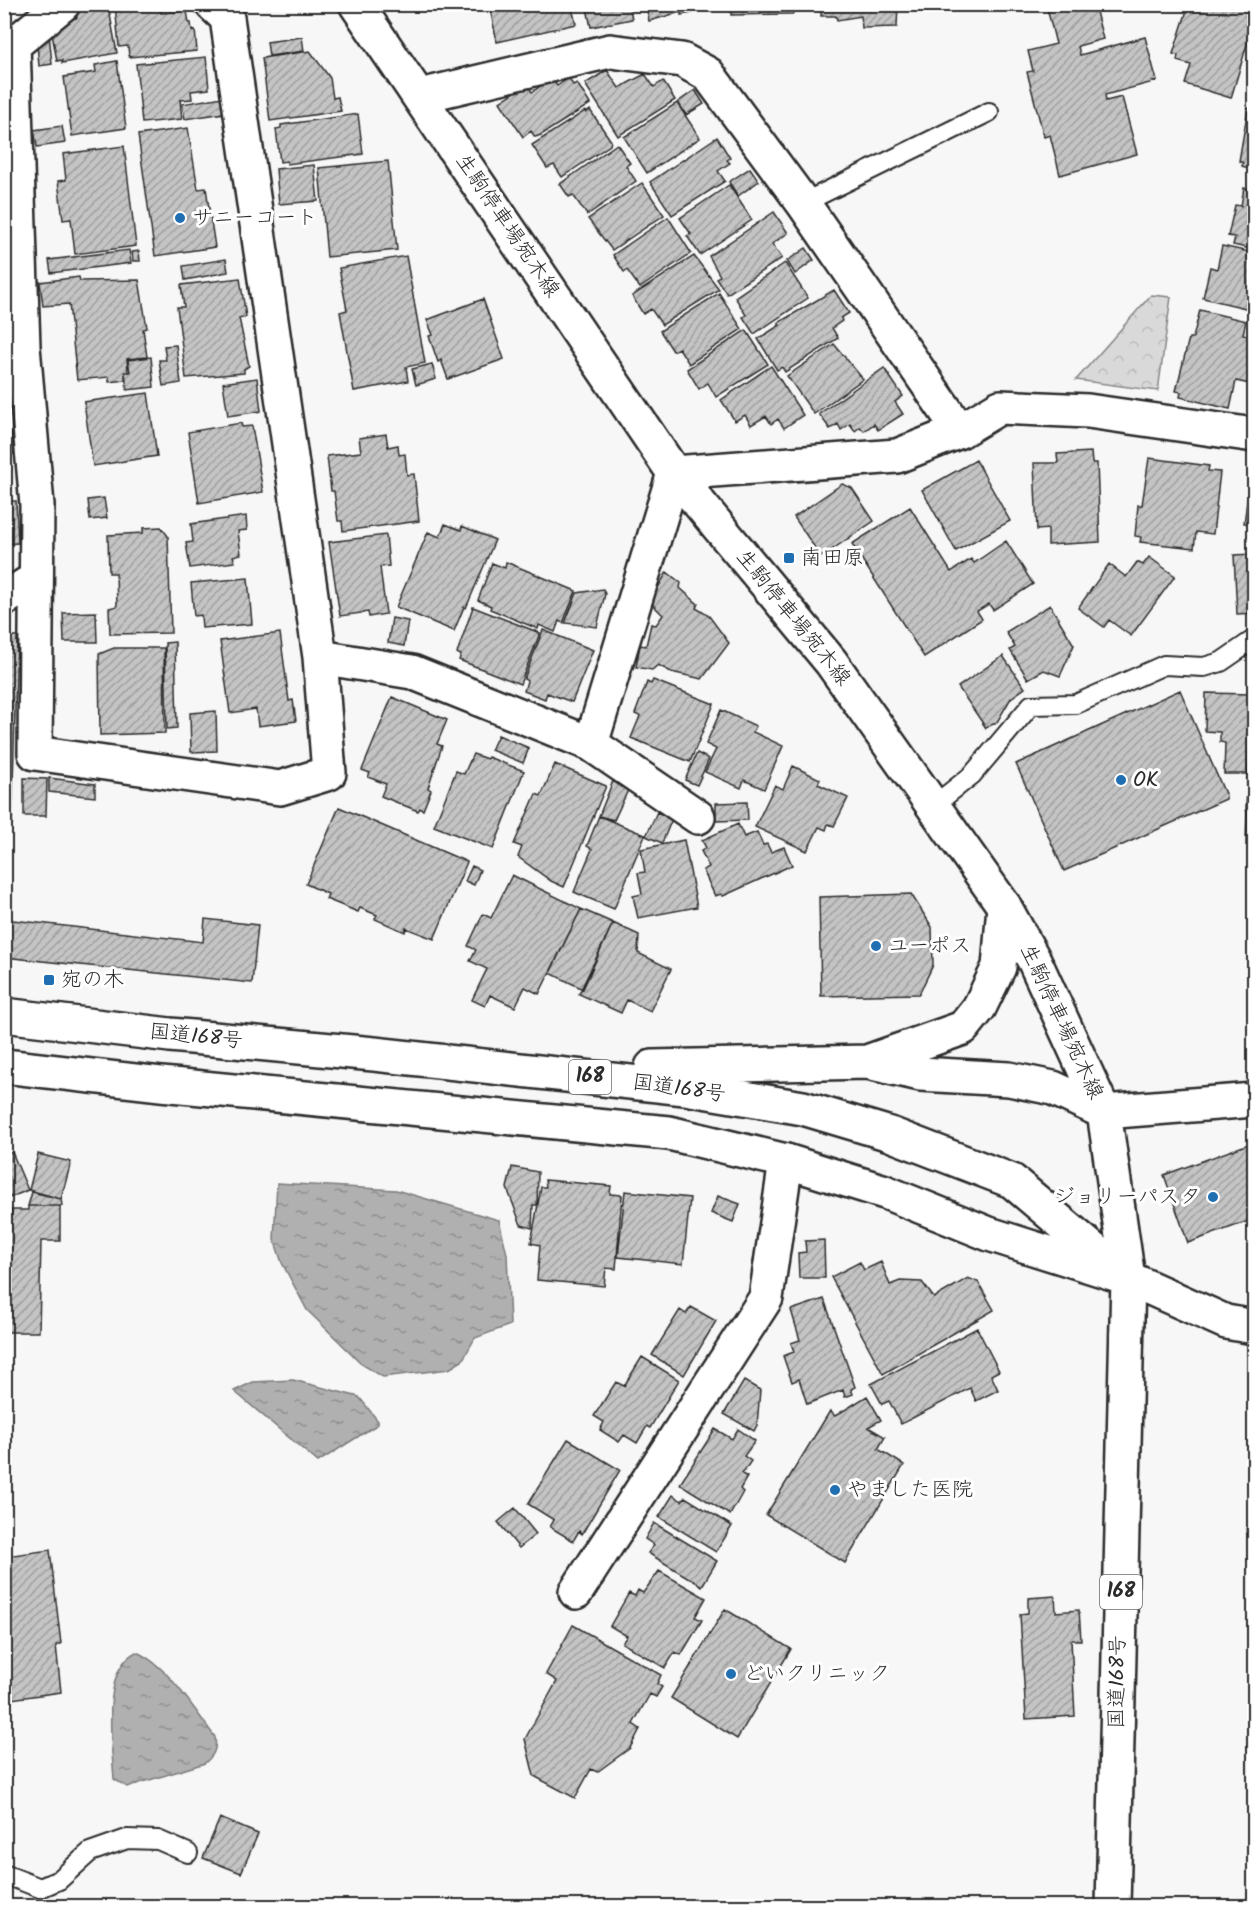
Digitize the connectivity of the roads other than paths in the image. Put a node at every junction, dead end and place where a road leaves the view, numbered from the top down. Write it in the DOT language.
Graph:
graph roads {
  1 [pos="63,4"];
  2 [pos="212,4"];
  3 [pos="356,4"];
  4 [pos="9,42"];
  5 [pos="420,96"];
  6 [pos="989,112"];
  7 [pos="803,203"];
  8 [pos="14,348"];
  9 [pos="960,431"];
  10 [pos="1254,435"];
  11 [pos="674,473"];
  12 [pos="35,579"];
  13 [pos="4,599"];
  14 [pos="1253,640"];
  15 [pos="320,657"];
  16 [pos="591,744"];
  17 [pos="933,806"];
  18 [pos="698,817"];
  19 [pos="1004,906"];
  20 [pos="4,1015"];
  21 [pos="867,1062"];
  22 [pos="4,1066"];
  23 [pos="530,1071"];
  24 [pos="1254,1100"];
  25 [pos="1104,1112"];
  26 [pos="786,1161"];
  27 [pos="1128,1278"];
  28 [pos="1254,1327"];
  29 [pos="576,1593"];
  30 [pos="188,1853"];
  31 [pos="4,1874"];
  32 [pos="1113,1906"];
  1 -- 4 [label="main road"];
  2 -- 15 [label="main road"];
  3 -- 5 [label="main road, 生駒停車場宛木線"];
  4 -- 8 [label="main road"];
  5 -- 7 [label="main road"];
  5 -- 11 [label="main road, 生駒停車場宛木線"];
  6 -- 7 [label="lane"];
  7 -- 9 [label="main road"];
  8 -- 12 [label="main road"];
  9 -- 10 [label="main road"];
  9 -- 11 [label="main road"];
  11 -- 16 [label="main road"];
  11 -- 17 [label="main road, 生駒停車場宛木線"];
  12 -- 13 [label="main road"];
  12 -- 15 [label="main road"];
  14 -- 17 [label="lane"];
  15 -- 16 [label="main road"];
  16 -- 18 [label="main road"];
  17 -- 19 [label="main road, 生駒停車場宛木線"];
  19 -- 21 [label="main road"];
  19 -- 25 [label="main road, 生駒停車場宛木線"];
  20 -- 23 [label="main road, 国道168号 / 168"];
  21 -- 23 [label="main road"];
  21 -- 25 [label="main road"];
  22 -- 26 [label="main road, 国道168号 / 168"];
  23 -- 27 [label="main road, 国道168号 / 168"];
  24 -- 25 [label="main road"];
  25 -- 27 [label="main road, 生駒停車場宛木線"];
  26 -- 27 [label="main road, 国道168号 / 168"];
  26 -- 29 [label="main road"];
  27 -- 28 [label="main road, 国道168号 / 168"];
  27 -- 32 [label="main road, 国道168号 / 168"];
  30 -- 31 [label="lane"];
}
